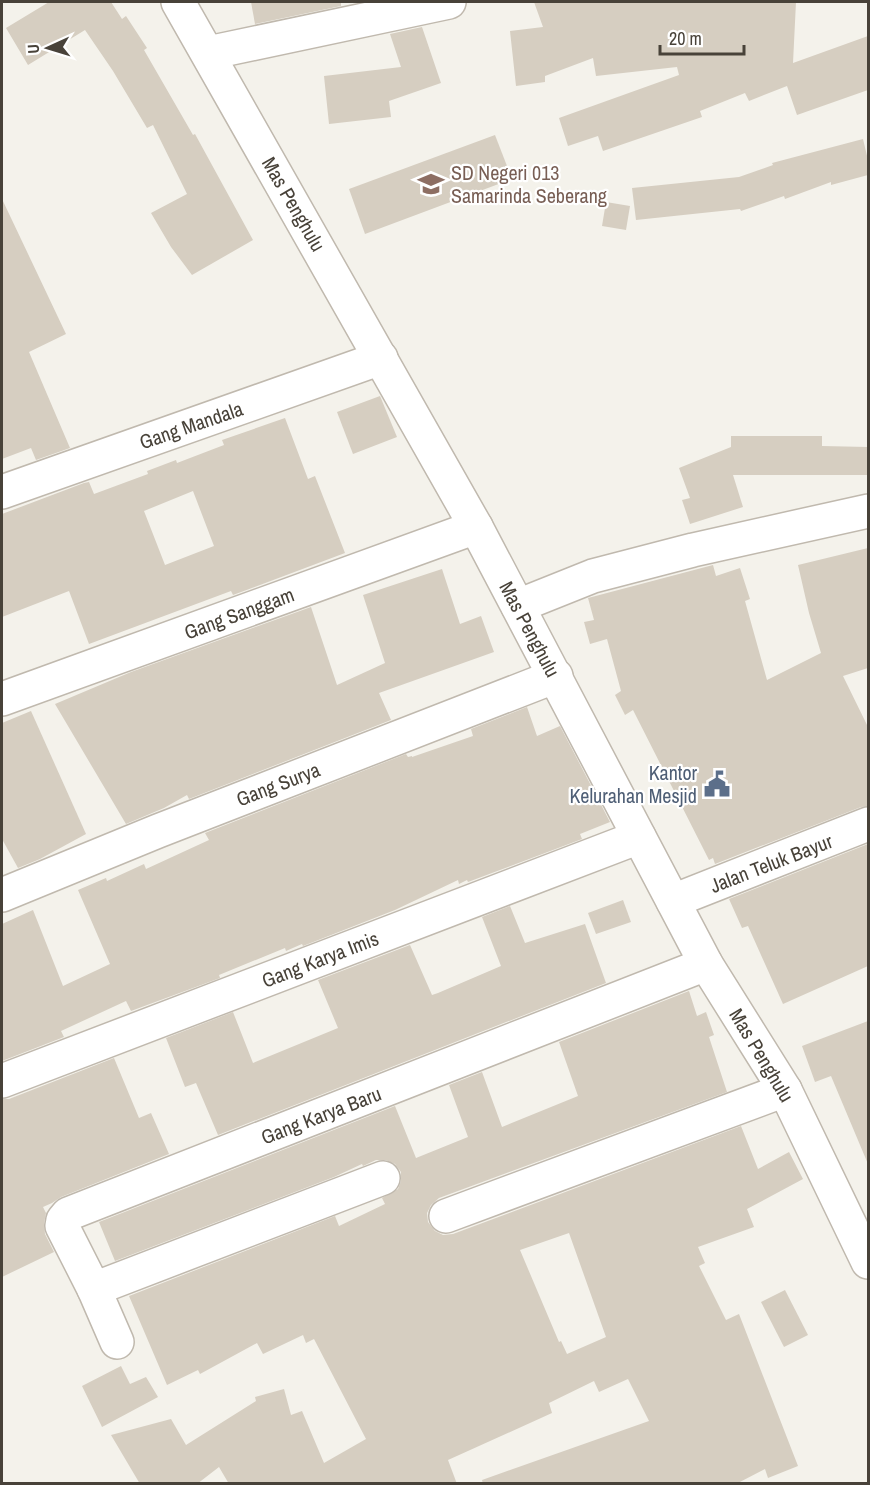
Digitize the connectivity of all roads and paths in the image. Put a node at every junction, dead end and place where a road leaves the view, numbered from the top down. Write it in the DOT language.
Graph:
graph roads {
  1 [pos="178,2"];
  2 [pos="449,2"];
  3 [pos="387,8"];
  4 [pos="208,53"];
  5 [pos="381,358"];
  6 [pos="2,492"];
  7 [pos="866,520"];
  8 [pos="476,527"];
  9 [pos="518,606"];
  10 [pos="556,676"];
  11 [pos="2,699"];
  12 [pos="868,824"];
  13 [pos="639,837"];
  14 [pos="2,895"];
  15 [pos="673,901"];
  16 [pos="706,964"];
  17 [pos="2,1081"];
  18 [pos="785,1090"];
  19 [pos="383,1178"];
  20 [pos="446,1216"];
  21 [pos="868,1262"];
  22 [pos="94,1289"];
  23 [pos="117,1342"];
  1 -- 4 [label="street, Mas Penghulu"];
  2 -- 3 [label="street"];
  3 -- 4 [label="street"];
  4 -- 5 [label="street, Mas Penghulu"];
  5 -- 6 [label="street, Gang Mandala"];
  5 -- 8 [label="street, Mas Penghulu"];
  7 -- 9 [label="street"];
  8 -- 9 [label="street, Mas Penghulu"];
  8 -- 11 [label="street, Gang Sanggam"];
  9 -- 10 [label="street, Mas Penghulu"];
  10 -- 13 [label="street, Mas Penghulu"];
  10 -- 14 [label="street, Gang Surya"];
  12 -- 15 [label="street, Jalan Teluk Bayur"];
  13 -- 15 [label="street, Mas Penghulu"];
  13 -- 17 [label="street, Gang Karya Imis"];
  15 -- 16 [label="street, Mas Penghulu"];
  16 -- 18 [label="street, Mas Penghulu"];
  16 -- 22 [label="street, Gang Karya Baru"];
  18 -- 20 [label="street"];
  18 -- 21 [label="street, Mas Penghulu"];
  19 -- 22 [label="street"];
  22 -- 23 [label="street, Gang Karya Baru"];
}
